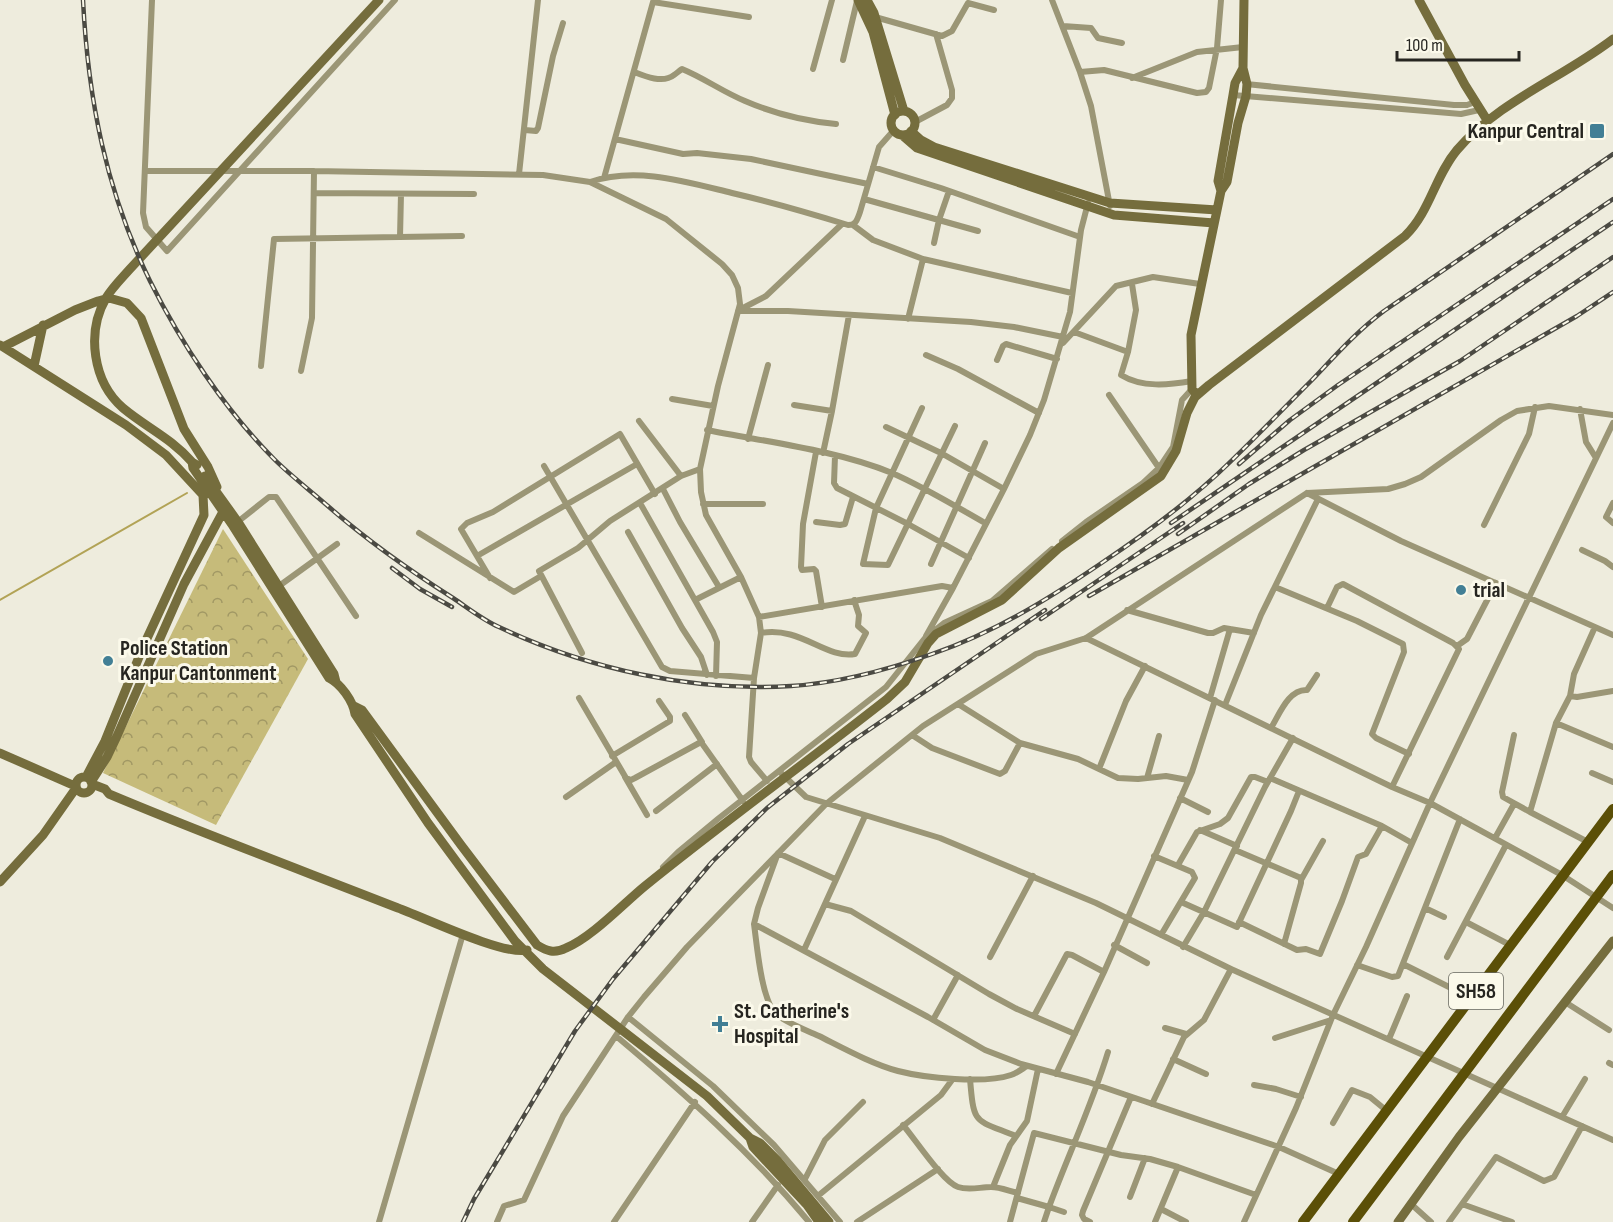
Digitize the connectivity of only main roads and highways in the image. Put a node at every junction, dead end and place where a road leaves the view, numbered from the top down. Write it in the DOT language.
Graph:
graph roads {
  1 [pos="1613,809"];
  2 [pos="1613,875"];
  3 [pos="1303,1222"];
  4 [pos="1353,1222"];
  1 -- 3 [label="main road, SH58"];
  2 -- 4 [label="main road, SH58"];
}
